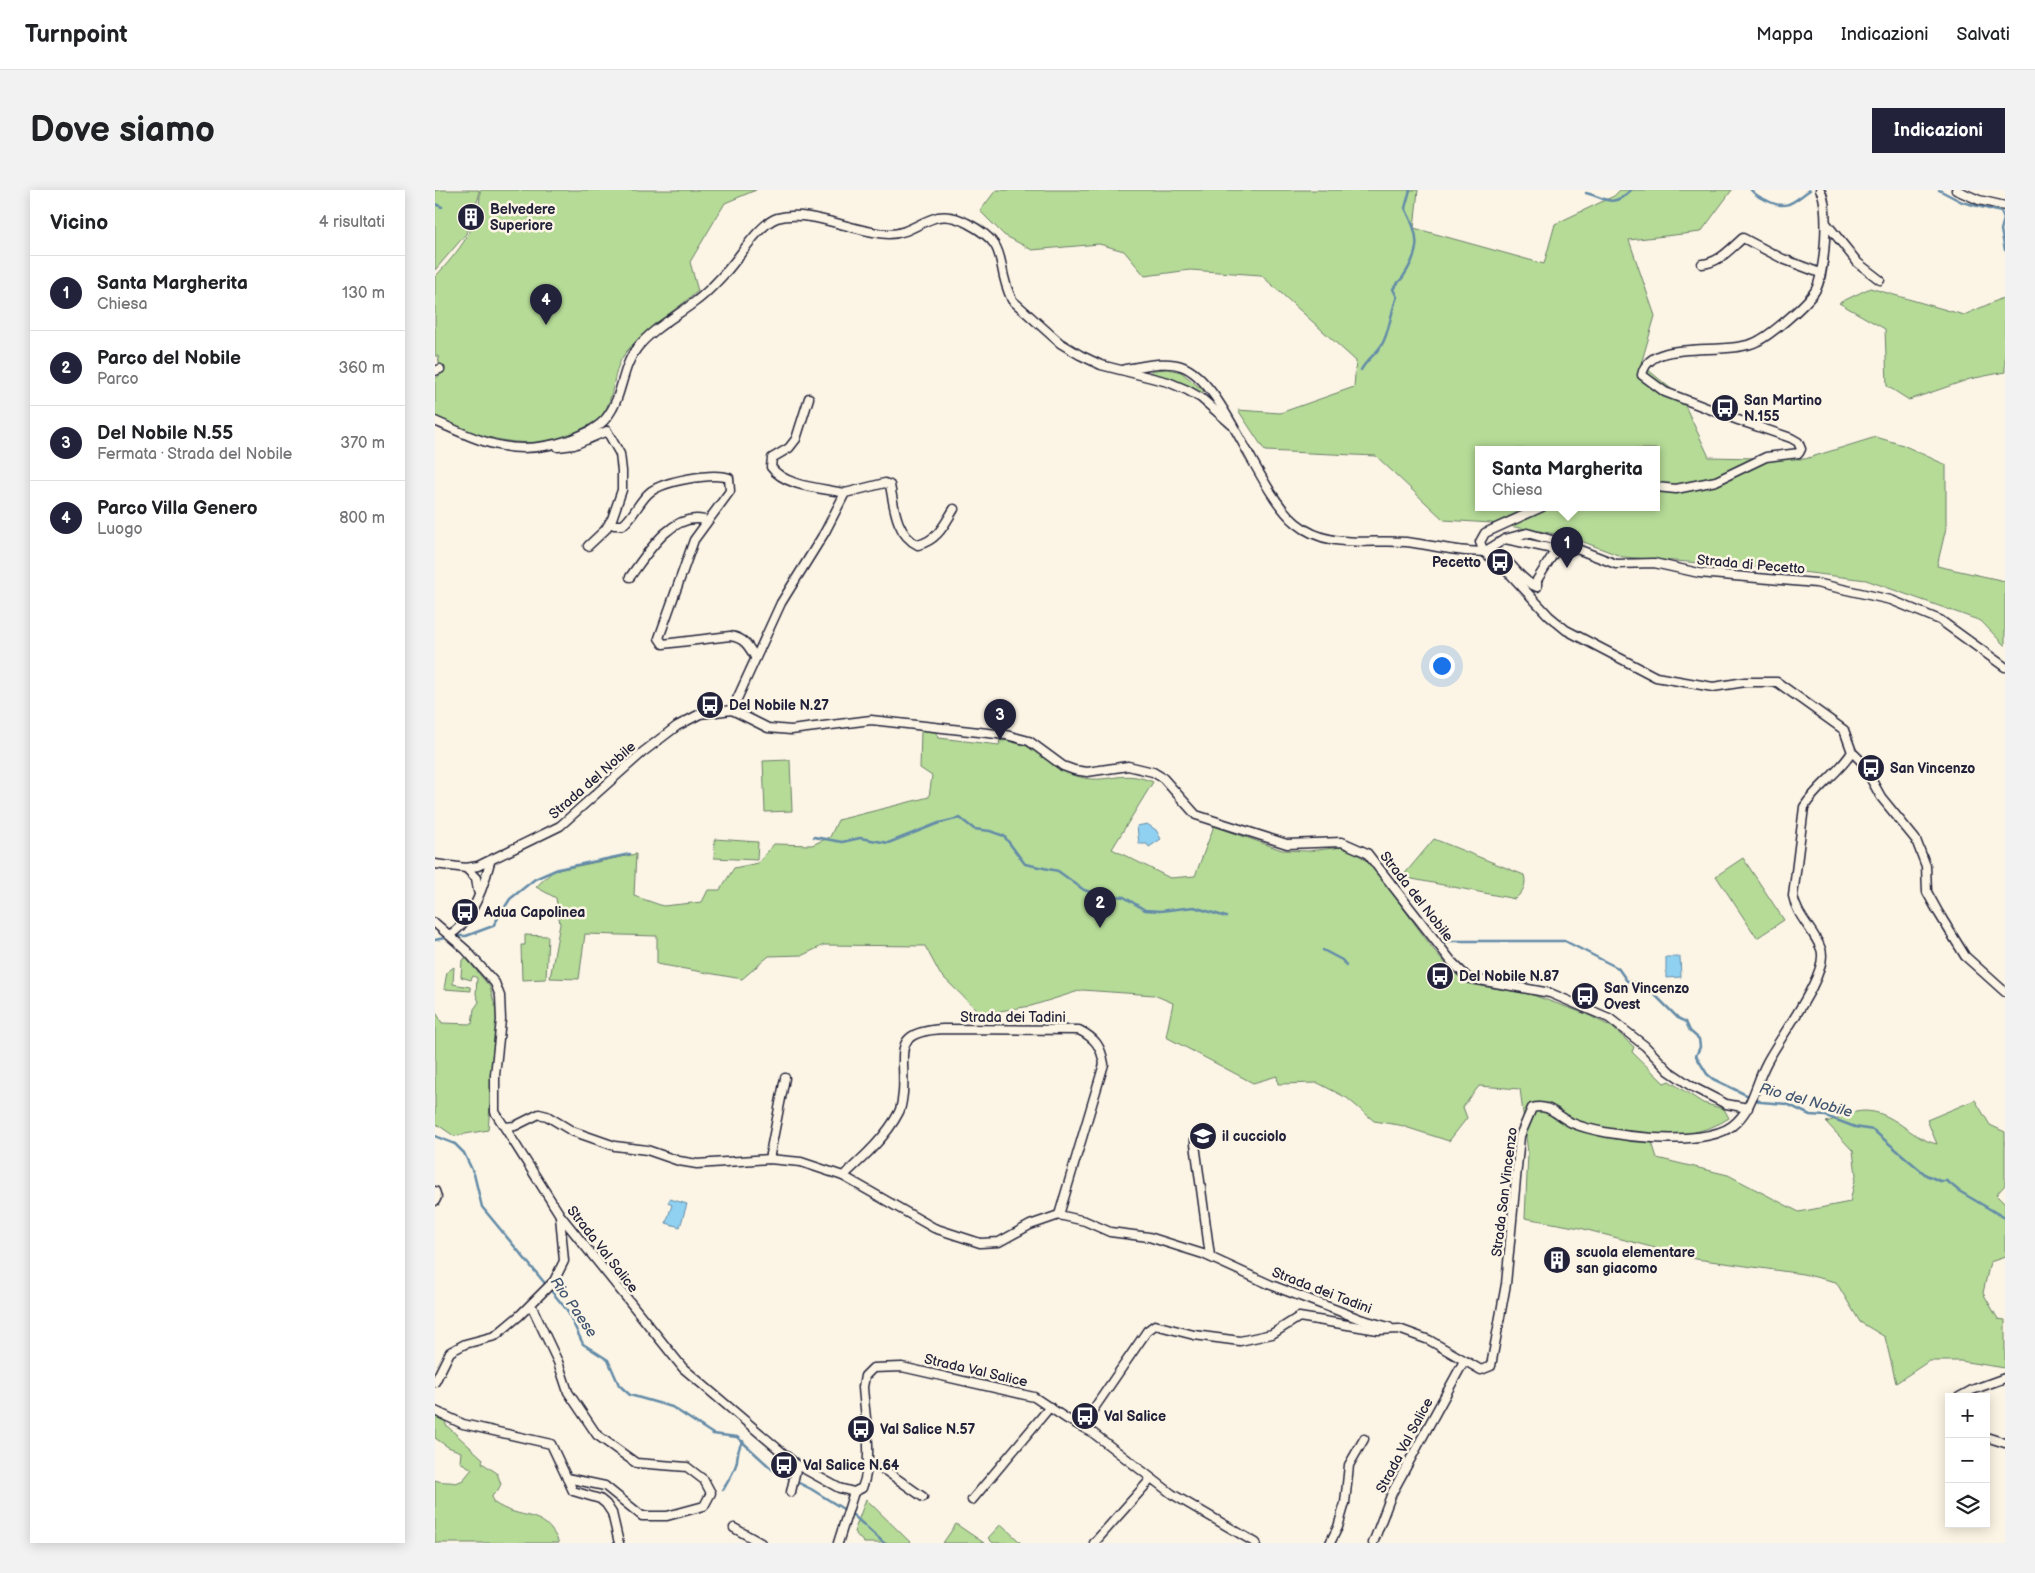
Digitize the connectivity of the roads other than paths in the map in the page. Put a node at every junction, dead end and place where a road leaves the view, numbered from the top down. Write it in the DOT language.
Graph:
graph roads {
  1 [pos="1955,190"];
  2 [pos="1821,191"];
  3 [pos="2005,206"];
  4 [pos="1825,223"];
  5 [pos="1702,264"];
  6 [pos="1820,273"];
  7 [pos="1880,280"];
  8 [pos="1123,370"];
  9 [pos="809,398"];
  10 [pos="435,421"];
  11 [pos="1231,424"];
  12 [pos="548,446"];
  13 [pos="1660,487"];
  14 [pos="845,493"];
  15 [pos="954,509"];
  16 [pos="1532,511"];
  17 [pos="610,522"];
  18 [pos="705,523"];
  19 [pos="1505,539"];
  20 [pos="588,546"];
  21 [pos="1484,552"];
  22 [pos="630,577"];
  23 [pos="755,657"];
  24 [pos="2005,667"];
  25 [pos="733,710"];
  26 [pos="1852,752"];
  27 [pos="490,862"];
  28 [pos="435,864"];
  29 [pos="466,868"];
  30 [pos="478,895"];
  31 [pos="435,923"];
  32 [pos="451,937"];
  33 [pos="2005,992"];
  34 [pos="785,1078"];
  35 [pos="1751,1101"];
  36 [pos="505,1127"];
  37 [pos="1199,1135"];
  38 [pos="769,1159"];
  39 [pos="843,1176"];
  40 [pos="435,1191"];
  41 [pos="435,1201"];
  42 [pos="560,1215"];
  43 [pos="1059,1215"];
  44 [pos="1210,1256"];
  45 [pos="531,1305"];
  46 [pos="1399,1329"];
  47 [pos="1464,1361"];
  48 [pos="2005,1378"];
  49 [pos="435,1382"];
  50 [pos="1966,1393"];
  51 [pos="1050,1407"];
  52 [pos="435,1411"];
  53 [pos="1082,1426"];
  54 [pos="1989,1438"];
  55 [pos="1364,1439"];
  56 [pos="2005,1443"];
  57 [pos="868,1463"];
  58 [pos="797,1465"];
  59 [pos="567,1478"];
  60 [pos="1151,1479"];
  61 [pos="792,1485"];
  62 [pos="854,1492"];
  63 [pos="923,1497"];
  64 [pos="972,1500"];
  65 [pos="733,1528"];
  66 [pos="619,1543"];
  67 [pos="761,1543"];
  68 [pos="838,1543"];
  69 [pos="1094,1543"];
  70 [pos="1256,1543"];
  71 [pos="1329,1543"];
  72 [pos="1373,1543"];
  1 -- 3 [label="street"];
  2 -- 4 [label="street"];
  4 -- 6 [label="street"];
  4 -- 7 [label="street"];
  5 -- 6 [label="street"];
  6 -- 13 [label="street"];
  8 -- 11 [label="street"];
  8 -- 11 [label="street"];
  8 -- 12 [label="street"];
  9 -- 14 [label="street"];
  10 -- 12 [label="street"];
  11 -- 21 [label="street"];
  12 -- 17 [label="street"];
  14 -- 15 [label="street"];
  14 -- 23 [label="street"];
  16 -- 21 [label="street"];
  17 -- 18 [label="street"];
  17 -- 20 [label="street"];
  18 -- 22 [label="street"];
  18 -- 23 [label="street"];
  19 -- 21 [label="street, Strada di Pecetto"];
  19 -- 21 [label="street"];
  19 -- 24 [label="street, Strada di Pecetto"];
  21 -- 26 [label="street"];
  23 -- 25 [label="street"];
  25 -- 27 [label="street, Strada del Nobile"];
  25 -- 35 [label="street, Strada del Nobile"];
  26 -- 33 [label="street"];
  26 -- 35 [label="street, Strada San Vincenzo"];
  27 -- 29 [label="street, Strada del Nobile"];
  27 -- 30 [label="street"];
  28 -- 29 [label="street, Strada del Nobile"];
  29 -- 30 [label="street"];
  30 -- 32 [label="street"];
  31 -- 32 [label="street, Strada Val Salice"];
  32 -- 36 [label="street, Strada Val Salice"];
  34 -- 38 [label="street"];
  35 -- 47 [label="street, Strada San Vincenzo"];
  36 -- 38 [label="street"];
  36 -- 42 [label="street, Strada Val Salice"];
  37 -- 44 [label="street"];
  38 -- 39 [label="street"];
  39 -- 43 [label="street"];
  39 -- 43 [label="street, Strada dei Tadini"];
  40 -- 41 [label="street"];
  42 -- 45 [label="street"];
  42 -- 58 [label="street, Strada Val Salice"];
  43 -- 44 [label="street, Strada dei Tadini"];
  44 -- 46 [label="street, Strada dei Tadini"];
  45 -- 49 [label="street"];
  45 -- 59 [label="street"];
  46 -- 47 [label="street, Strada San Vincenzo"];
  46 -- 53 [label="street, Strada San Vincenzo"];
  47 -- 72 [label="street, Strada Val Salice"];
  48 -- 50 [label="street"];
  51 -- 53 [label="street, Strada Val Salice"];
  51 -- 57 [label="street, Strada Val Salice"];
  51 -- 64 [label="street"];
  52 -- 59 [label="street"];
  53 -- 60 [label="street, Strada Val Salice"];
  54 -- 56 [label="street"];
  55 -- 71 [label="street"];
  57 -- 62 [label="street, Strada Val Salice"];
  57 -- 63 [label="street"];
  58 -- 61 [label="street"];
  58 -- 62 [label="street, Strada Val Salice"];
  59 -- 66 [label="street"];
  60 -- 69 [label="street"];
  60 -- 70 [label="street, Strada Val Salice"];
  62 -- 68 [label="street"];
  65 -- 67 [label="street"];
}
